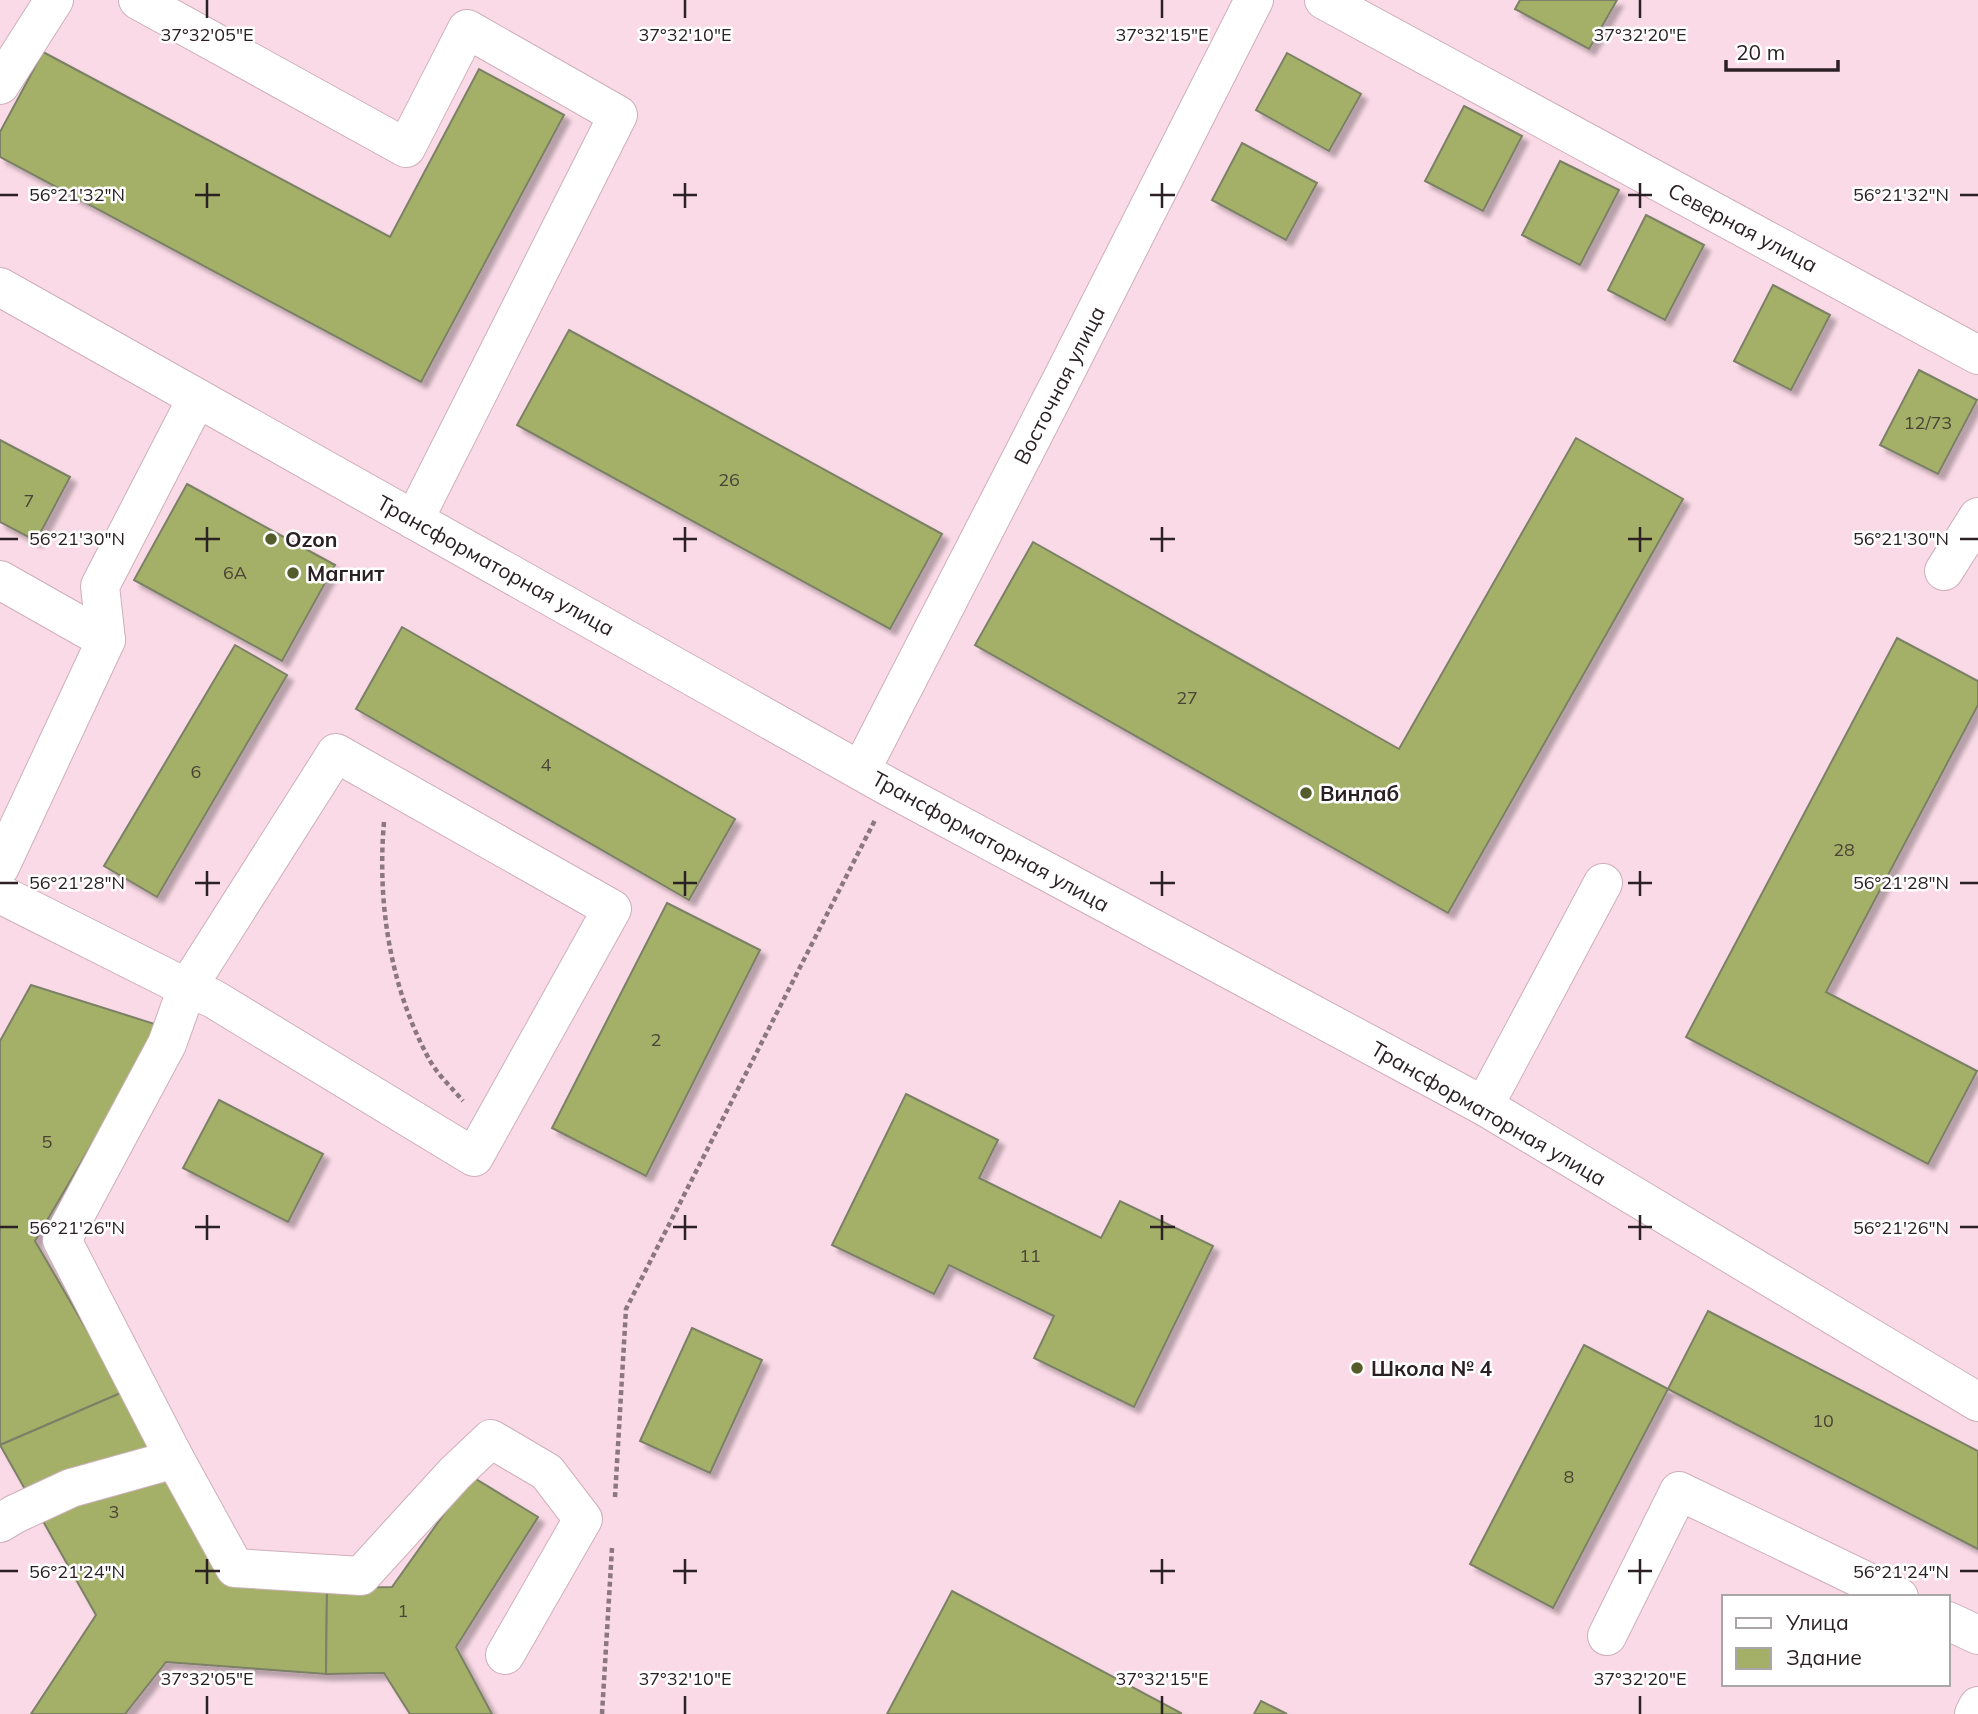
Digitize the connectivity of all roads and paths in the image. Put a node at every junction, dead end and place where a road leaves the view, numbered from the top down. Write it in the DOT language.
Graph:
graph roads {
  1 [pos="54,0"];
  2 [pos="138,0"];
  3 [pos="1254,0"];
  4 [pos="1324,0"];
  5 [pos="0,85"];
  6 [pos="0,287"];
  7 [pos="1978,355"];
  8 [pos="197,398"];
  9 [pos="1978,517"];
  10 [pos="414,520"];
  11 [pos="1944,571"];
  12 [pos="0,580"];
  13 [pos="106,640"];
  14 [pos="876,779"];
  15 [pos="387,782"];
  16 [pos="0,867"];
  17 [pos="1603,883"];
  18 [pos="0,894"];
  19 [pos="187,989"];
  20 [pos="1484,1106"];
  21 [pos="485,1137"];
  22 [pos="1978,1402"];
  23 [pos="175,1458"];
  24 [pos="614,1505"];
  25 [pos="0,1523"];
  26 [pos="612,1546"];
  27 [pos="1895,1595"];
  28 [pos="1950,1621"];
  29 [pos="1978,1635"];
  30 [pos="1606,1636"];
  31 [pos="505,1655"];
  32 [pos="1978,1706"];
  33 [pos="602,1714"];
  34 [pos="1974,1714"];
  1 -- 5 [label="street"];
  2 -- 10 [label="street"];
  3 -- 14 [label="street, Восточная улица"];
  4 -- 7 [label="street, Северная улица"];
  6 -- 8 [label="street, Трансформаторная улица"];
  8 -- 10 [label="street, Трансформаторная улица"];
  8 -- 13 [label="street"];
  9 -- 11 [label="street"];
  10 -- 14 [label="street, Трансформаторная улица"];
  12 -- 13 [label="street"];
  13 -- 16 [label="street"];
  14 -- 20 [label="street, Трансформаторная улица"];
  14 -- 24 [label="path"];
  15 -- 19 [label="street"];
  15 -- 21 [label="path"];
  15 -- 21 [label="street"];
  17 -- 20 [label="street"];
  18 -- 19 [label="street"];
  19 -- 21 [label="street"];
  19 -- 23 [label="street"];
  20 -- 22 [label="street, Трансформаторная улица"];
  23 -- 25 [label="street"];
  23 -- 31 [label="street"];
  26 -- 33 [label="path"];
  27 -- 30 [label="street"];
  28 -- 29 [label="street"];
  32 -- 34 [label="street"];
}
